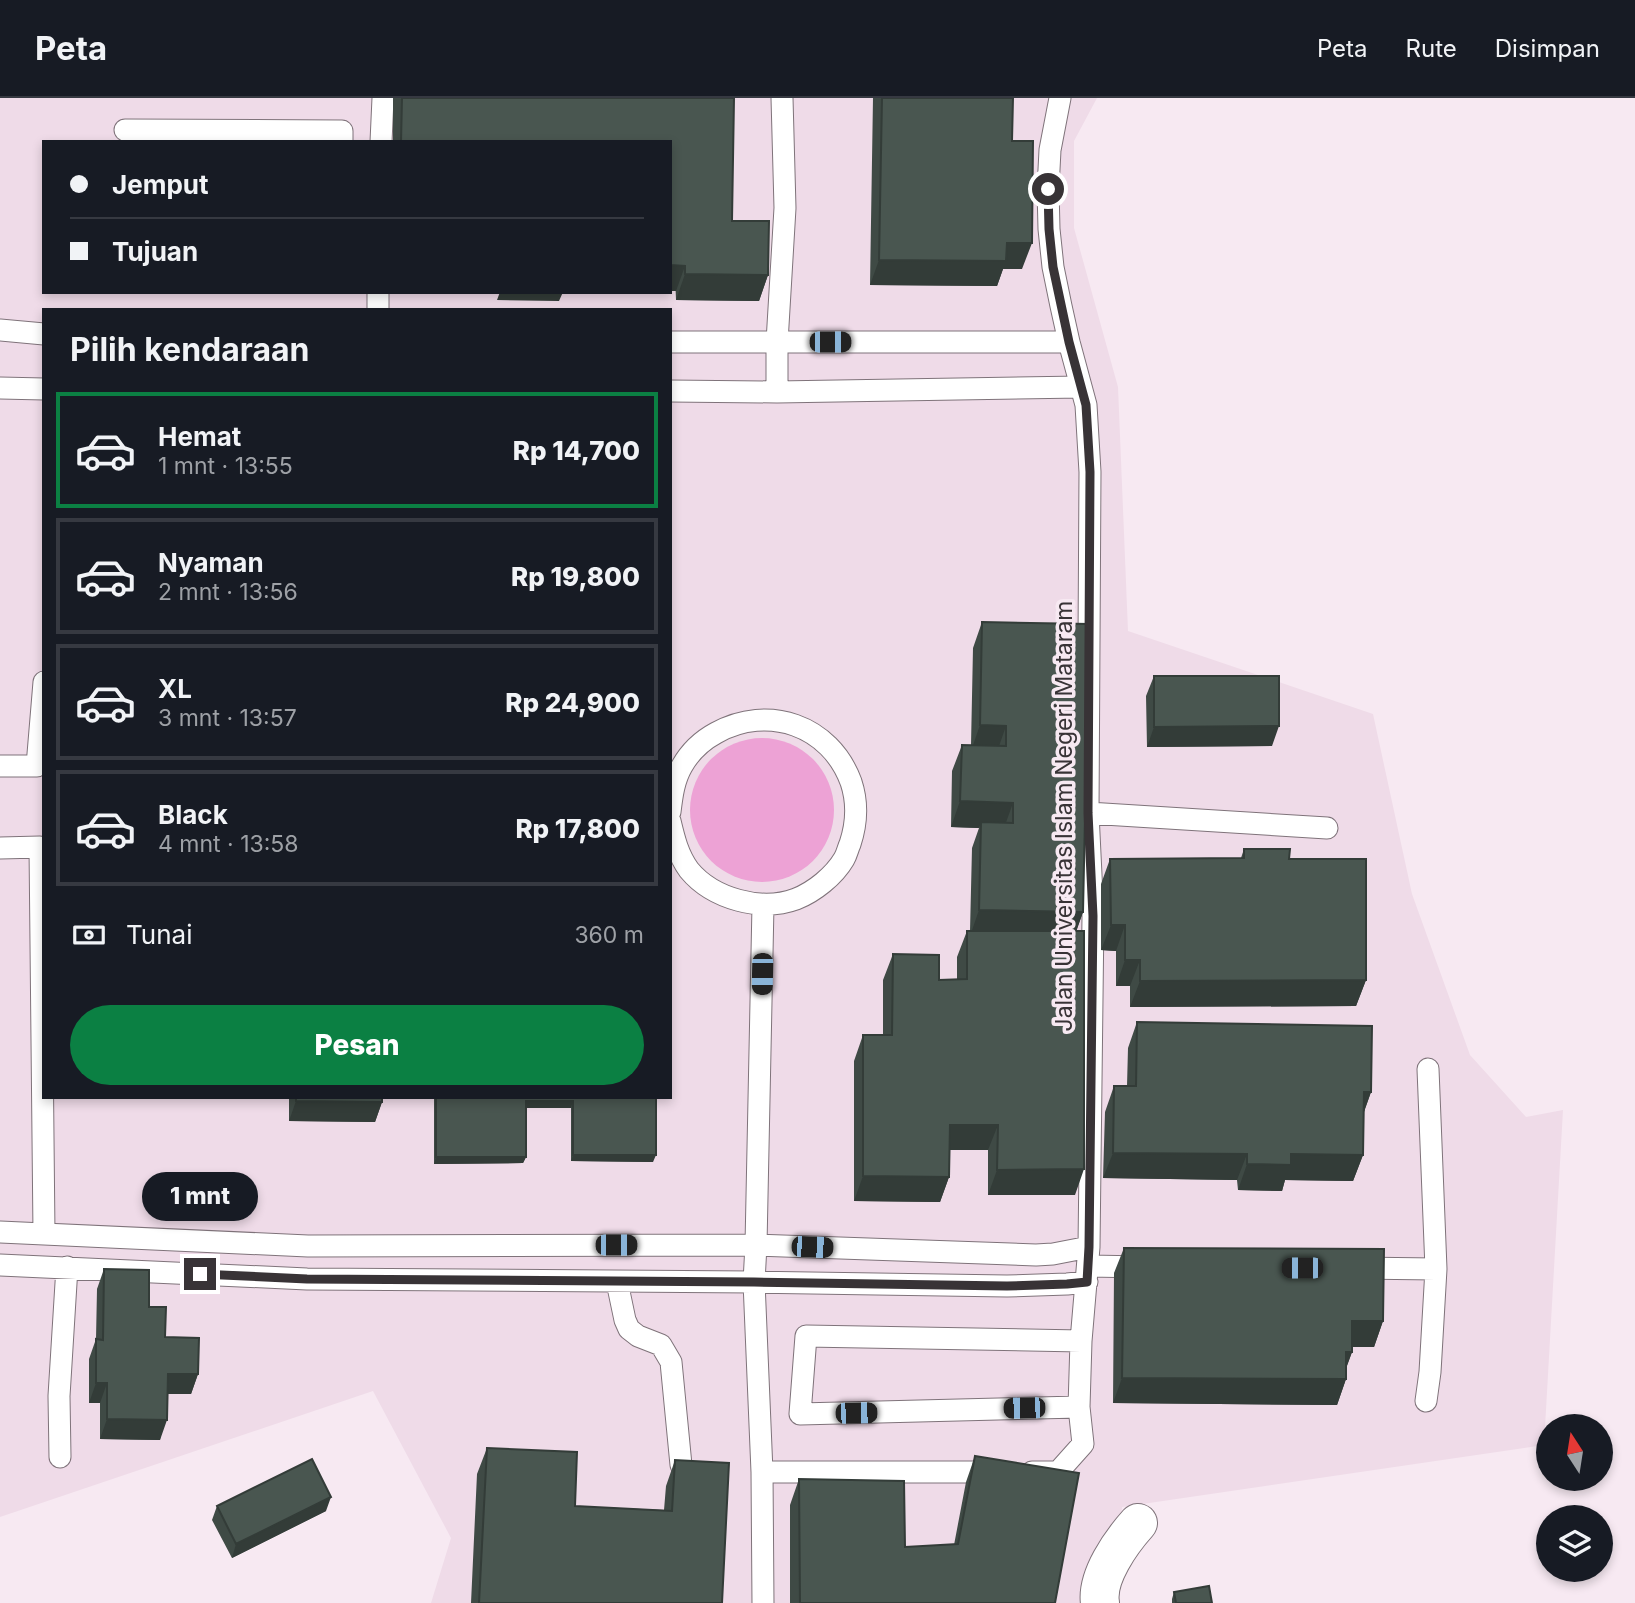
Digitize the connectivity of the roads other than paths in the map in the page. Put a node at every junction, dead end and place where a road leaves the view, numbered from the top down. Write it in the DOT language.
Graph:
graph roads {
  1 [pos="383,98"];
  2 [pos="782,98"];
  3 [pos="1060,98"];
  4 [pos="125,130"];
  5 [pos="342,140"];
  6 [pos="381,140"];
  7 [pos="0,330"];
  8 [pos="42,334"];
  9 [pos="672,342"];
  10 [pos="777,342"];
  11 [pos="1069,342"];
  12 [pos="1081,387"];
  13 [pos="0,388"];
  14 [pos="42,389"];
  15 [pos="672,391"];
  16 [pos="777,392"];
  17 [pos="42,706"];
  18 [pos="0,766"];
  19 [pos="672,790"];
  20 [pos="1088,813"];
  21 [pos="1327,828"];
  22 [pos="672,829"];
  23 [pos="0,848"];
  24 [pos="763,905"];
  25 [pos="42,1040"];
  26 [pos="1427,1069"];
  27 [pos="43,1099"];
  28 [pos="0,1232"];
  29 [pos="44,1234"];
  30 [pos="756,1245"];
  31 [pos="0,1265"];
  32 [pos="1088,1265"];
  33 [pos="67,1267"];
  34 [pos="1172,1267"];
  35 [pos="1339,1268"];
  36 [pos="1436,1269"];
  37 [pos="617,1282"];
  38 [pos="754,1282"];
  39 [pos="1081,1341"];
  40 [pos="1426,1401"];
  41 [pos="1079,1407"];
  42 [pos="60,1457"];
  43 [pos="681,1465"];
  44 [pos="762,1472"];
  45 [pos="1138,1523"];
  46 [pos="763,1603"];
  47 [pos="1100,1603"];
  1 -- 6 [label="lane"];
  2 -- 10 [label="lane"];
  3 -- 11 [label="lane, Jalan Universitas Islam Negeri Mataram"];
  4 -- 5 [label="lane"];
  7 -- 8 [label="lane"];
  9 -- 10 [label="lane"];
  10 -- 11 [label="lane"];
  10 -- 16 [label="lane"];
  11 -- 12 [label="lane, Jalan Universitas Islam Negeri Mataram"];
  12 -- 16 [label="lane"];
  12 -- 20 [label="lane, Jalan Universitas Islam Negeri Mataram"];
  13 -- 14 [label="lane"];
  15 -- 16 [label="lane"];
  17 -- 18 [label="lane"];
  19 -- 24 [label="lane"];
  20 -- 21 [label="lane"];
  20 -- 32 [label="lane, Jalan Universitas Islam Negeri Mataram"];
  22 -- 24 [label="lane"];
  23 -- 25 [label="lane"];
  24 -- 30 [label="lane"];
  26 -- 36 [label="lane"];
  27 -- 29 [label="lane"];
  28 -- 29 [label="lane"];
  29 -- 30 [label="lane"];
  30 -- 32 [label="lane"];
  30 -- 38 [label="lane"];
  31 -- 33 [label="lane"];
  32 -- 34 [label="lane"];
  32 -- 38 [label="lane"];
  32 -- 39 [label="lane, Jalan Universitas Islam Negeri Mataram"];
  33 -- 37 [label="lane"];
  33 -- 42 [label="lane"];
  35 -- 36 [label="lane"];
  36 -- 40 [label="lane"];
  37 -- 38 [label="lane"];
  37 -- 43 [label="lane"];
  38 -- 44 [label="lane"];
  39 -- 41 [label="lane, Jalan Universitas Islam Negeri Mataram"];
  39 -- 41 [label="lane"];
  41 -- 44 [label="lane, Jalan Universitas Islam Negeri Mataram"];
  44 -- 46 [label="lane"];
  45 -- 47 [label="street"];
}
